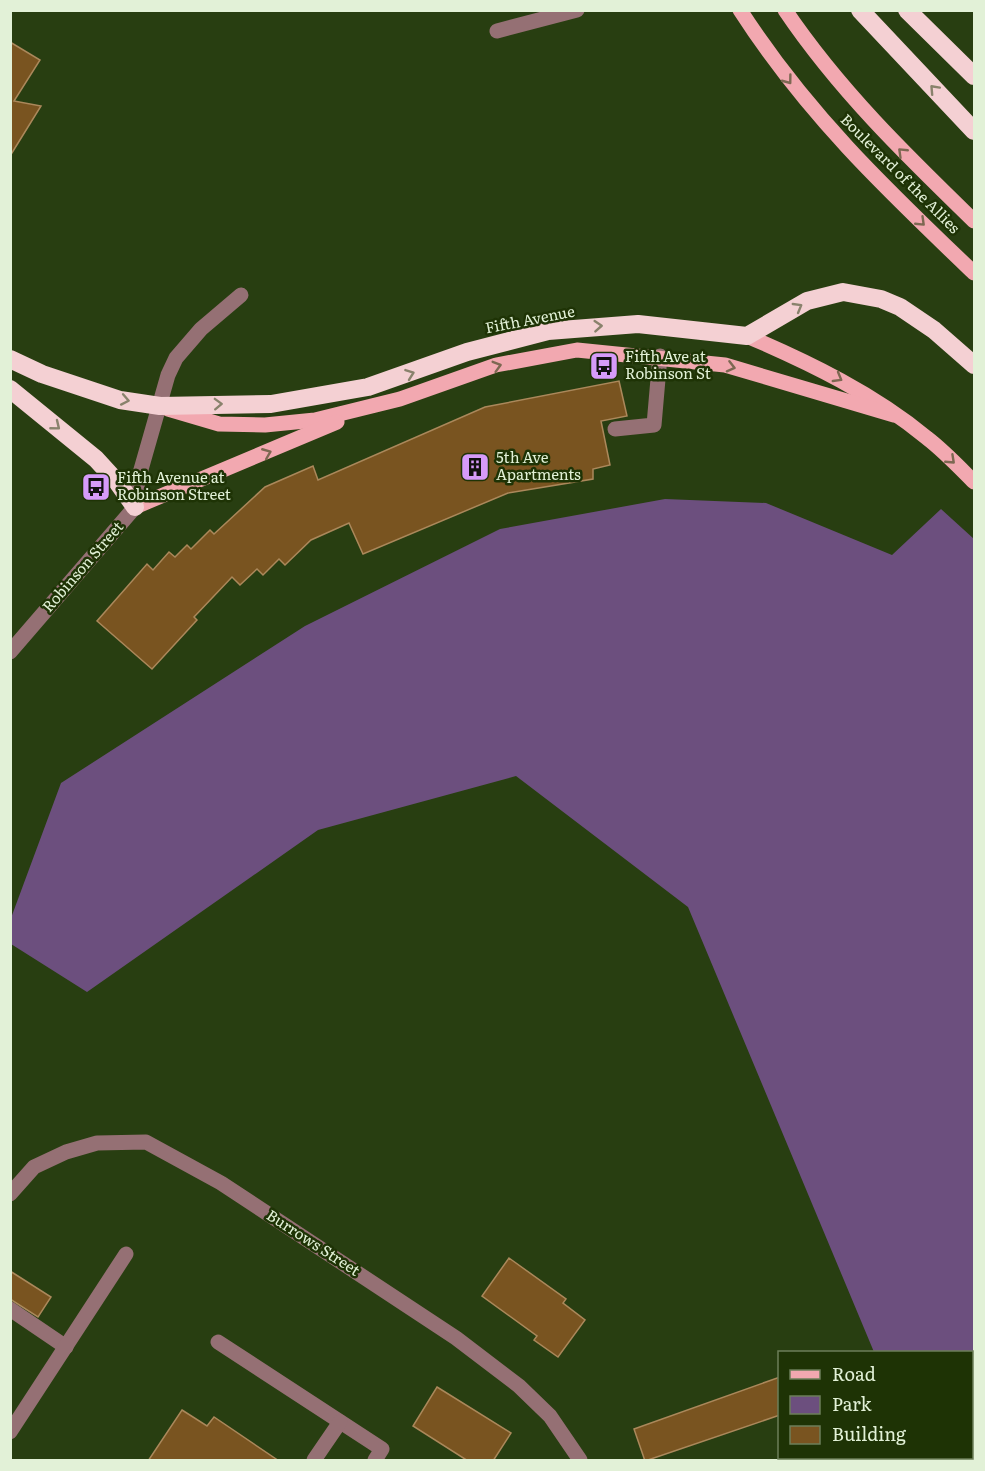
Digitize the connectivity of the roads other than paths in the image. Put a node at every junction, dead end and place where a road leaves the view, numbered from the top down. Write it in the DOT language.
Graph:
graph roads {
  1 [pos="577,10"];
  2 [pos="740,10"];
  3 [pos="860,10"];
  4 [pos="907,10"];
  5 [pos="789,16"];
  6 [pos="497,31"];
  7 [pos="975,75"];
  8 [pos="975,131"];
  9 [pos="975,221"];
  10 [pos="975,273"];
  11 [pos="241,295"];
  12 [pos="747,336"];
  13 [pos="660,356"];
  14 [pos="10,359"];
  15 [pos="975,365"];
  16 [pos="10,389"];
  17 [pos="160,406"];
  18 [pos="362,410"];
  19 [pos="894,415"];
  20 [pos="615,429"];
  21 [pos="975,482"];
  22 [pos="135,507"];
  23 [pos="10,652"];
  24 [pos="10,1194"];
  25 [pos="126,1254"];
  26 [pos="10,1309"];
  27 [pos="218,1342"];
  28 [pos="66,1347"];
  29 [pos="340,1422"];
  30 [pos="10,1432"];
  31 [pos="314,1461"];
  32 [pos="375,1461"];
  33 [pos="579,1461"];
  1 -- 6 [label="street"];
  2 -- 10 [label="main road, Boulevard of the Allies, one-way"];
  8 -- 3 [label="highway, one-way"];
  4 -- 7 [label="highway"];
  9 -- 5 [label="main road, Boulevard of the Allies, one-way"];
  11 -- 17 [label="street"];
  12 -- 15 [label="highway, one-way"];
  17 -- 12 [label="highway, Fifth Avenue, one-way"];
  12 -- 19 [label="main road, Fifth Avenue, one-way"];
  18 -- 13 [label="main road, Fifth Avenue, one-way"];
  13 -- 19 [label="main road, Fifth Avenue, one-way"];
  13 -- 20 [label="street"];
  14 -- 17 [label="highway, Fifth Avenue, one-way"];
  16 -- 22 [label="highway, one-way"];
  17 -- 18 [label="main road, Fifth Avenue"];
  17 -- 22 [label="street"];
  22 -- 18 [label="main road, one-way"];
  19 -- 21 [label="main road, Fifth Avenue, one-way"];
  22 -- 23 [label="street, Robinson Street"];
  24 -- 33 [label="street, Burrows Street"];
  25 -- 28 [label="street"];
  26 -- 28 [label="street"];
  27 -- 29 [label="street"];
  28 -- 30 [label="street"];
  29 -- 31 [label="street"];
  29 -- 32 [label="street"];
}
